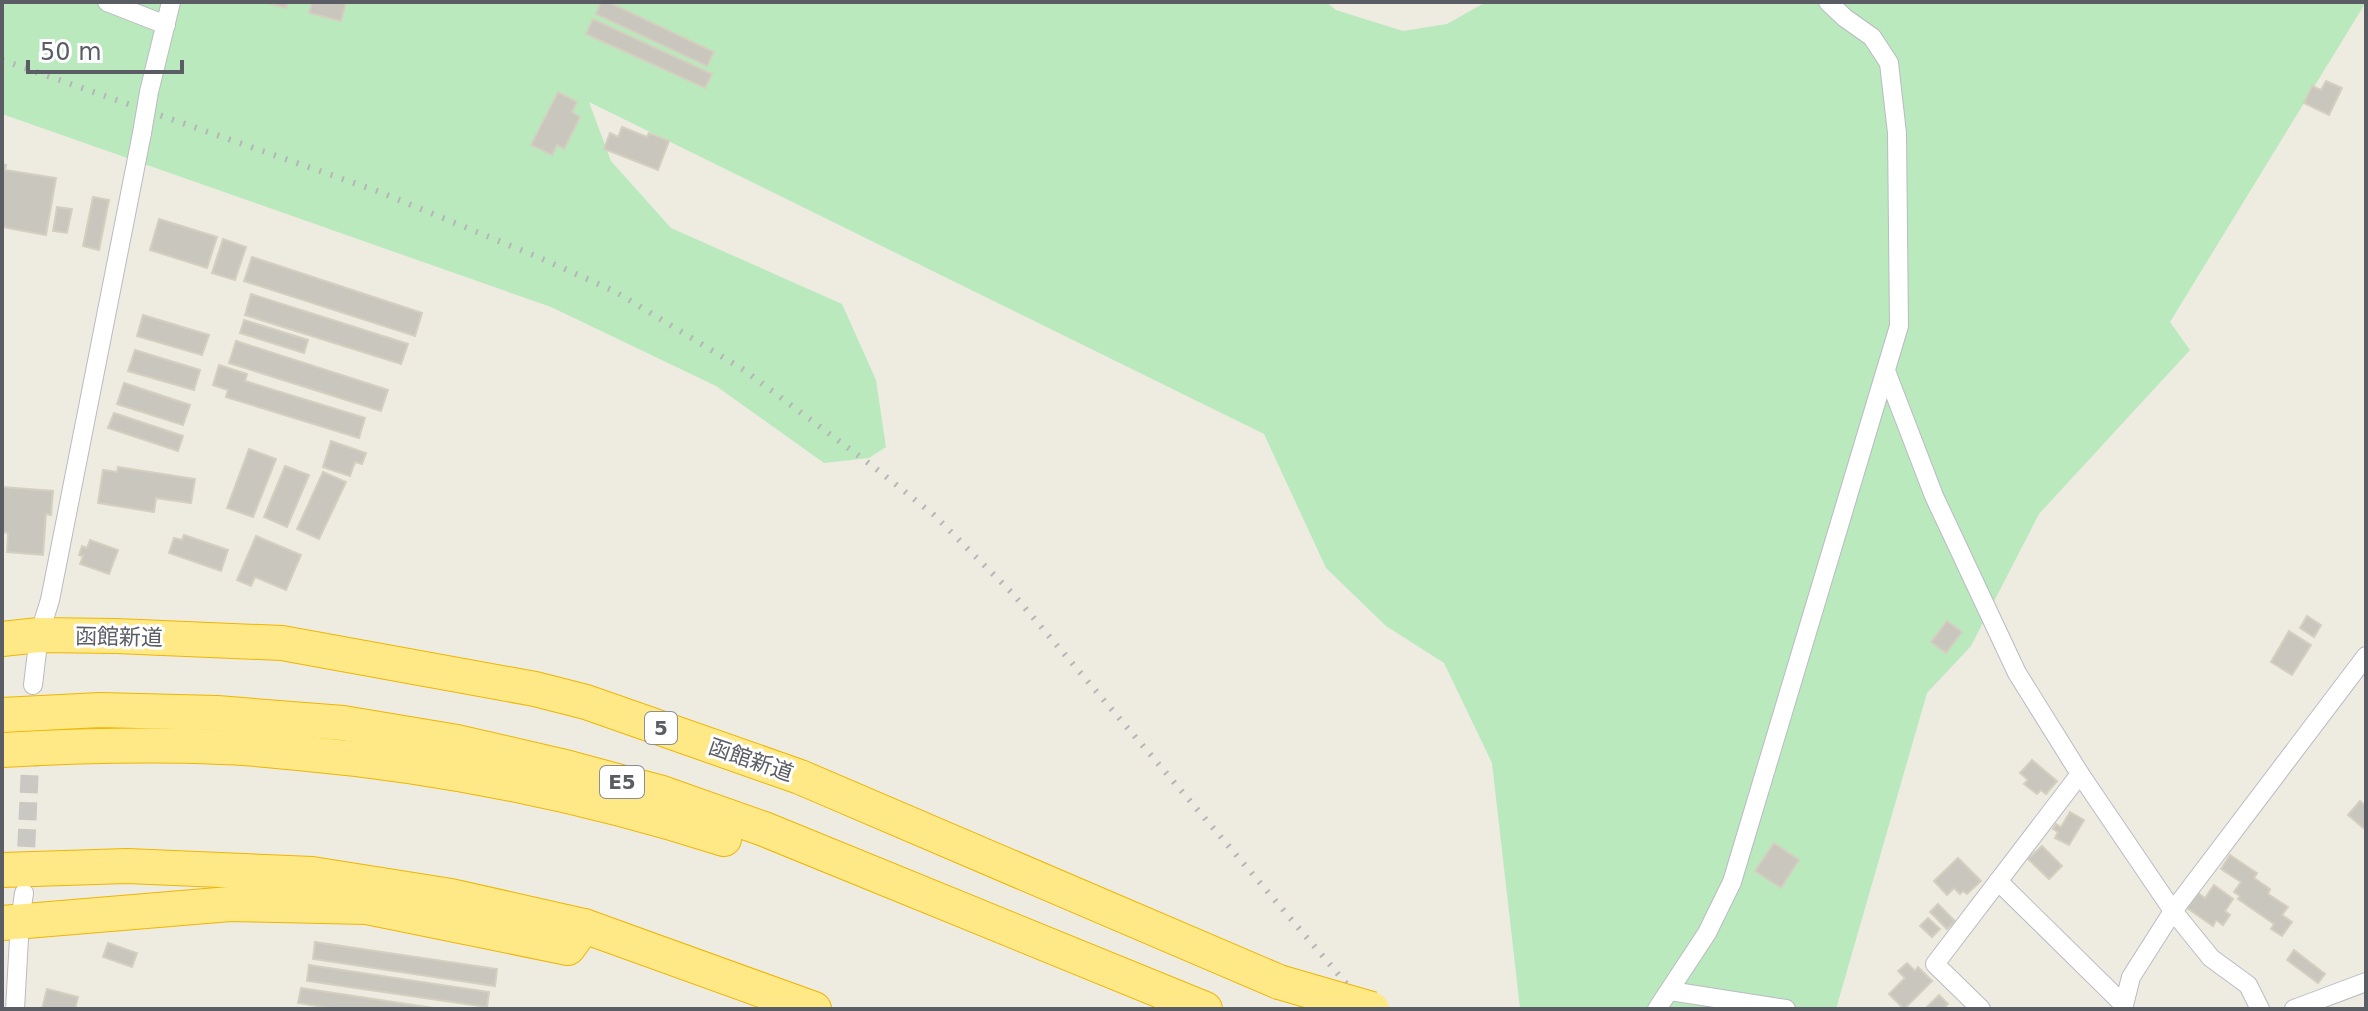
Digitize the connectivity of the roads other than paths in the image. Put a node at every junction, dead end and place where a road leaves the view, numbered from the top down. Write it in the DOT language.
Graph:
graph roads {
  1 [pos="107,2"];
  2 [pos="171,2"];
  3 [pos="1828,2"];
  4 [pos="166,25"];
  5 [pos="1886,371"];
  6 [pos="39,635"];
  7 [pos="2,639"];
  8 [pos="2366,656"];
  9 [pos="33,685"];
  10 [pos="2,715"];
  11 [pos="2,750"];
  12 [pos="2080,774"];
  13 [pos="1998,881"];
  14 [pos="12,902"];
  15 [pos="2173,911"];
  16 [pos="584,926"];
  17 [pos="2366,982"];
  18 [pos="1670,991"];
  19 [pos="2123,1006"];
  20 [pos="15,1009"];
  21 [pos="814,1009"];
  22 [pos="1199,1009"];
  23 [pos="1205,1009"];
  24 [pos="1372,1009"];
  25 [pos="1657,1009"];
  26 [pos="1786,1009"];
  27 [pos="1981,1009"];
  28 [pos="2260,1009"];
  29 [pos="2294,1009"];
  1 -- 4 [label="street"];
  2 -- 4 [label="street"];
  3 -- 5 [label="street"];
  4 -- 6 [label="street, bridge"];
  5 -- 12 [label="street"];
  5 -- 18 [label="street"];
  6 -- 7 [label="highway, 函館新道 / 5"];
  6 -- 9 [label="street"];
  6 -- 24 [label="highway, 函館新道 / 5, bridge"];
  8 -- 15 [label="street"];
  10 -- 23 [label="highway, E5"];
  11 -- 22 [label="highway, E5"];
  12 -- 13 [label="street"];
  12 -- 15 [label="street"];
  13 -- 19 [label="street"];
  13 -- 27 [label="street"];
  14 -- 16 [label="highway"];
  14 -- 16 [label="highway"];
  14 -- 20 [label="street"];
  15 -- 19 [label="street"];
  15 -- 28 [label="street"];
  16 -- 21 [label="highway"];
  17 -- 29 [label="street"];
  18 -- 25 [label="street"];
  18 -- 26 [label="street"];
}
